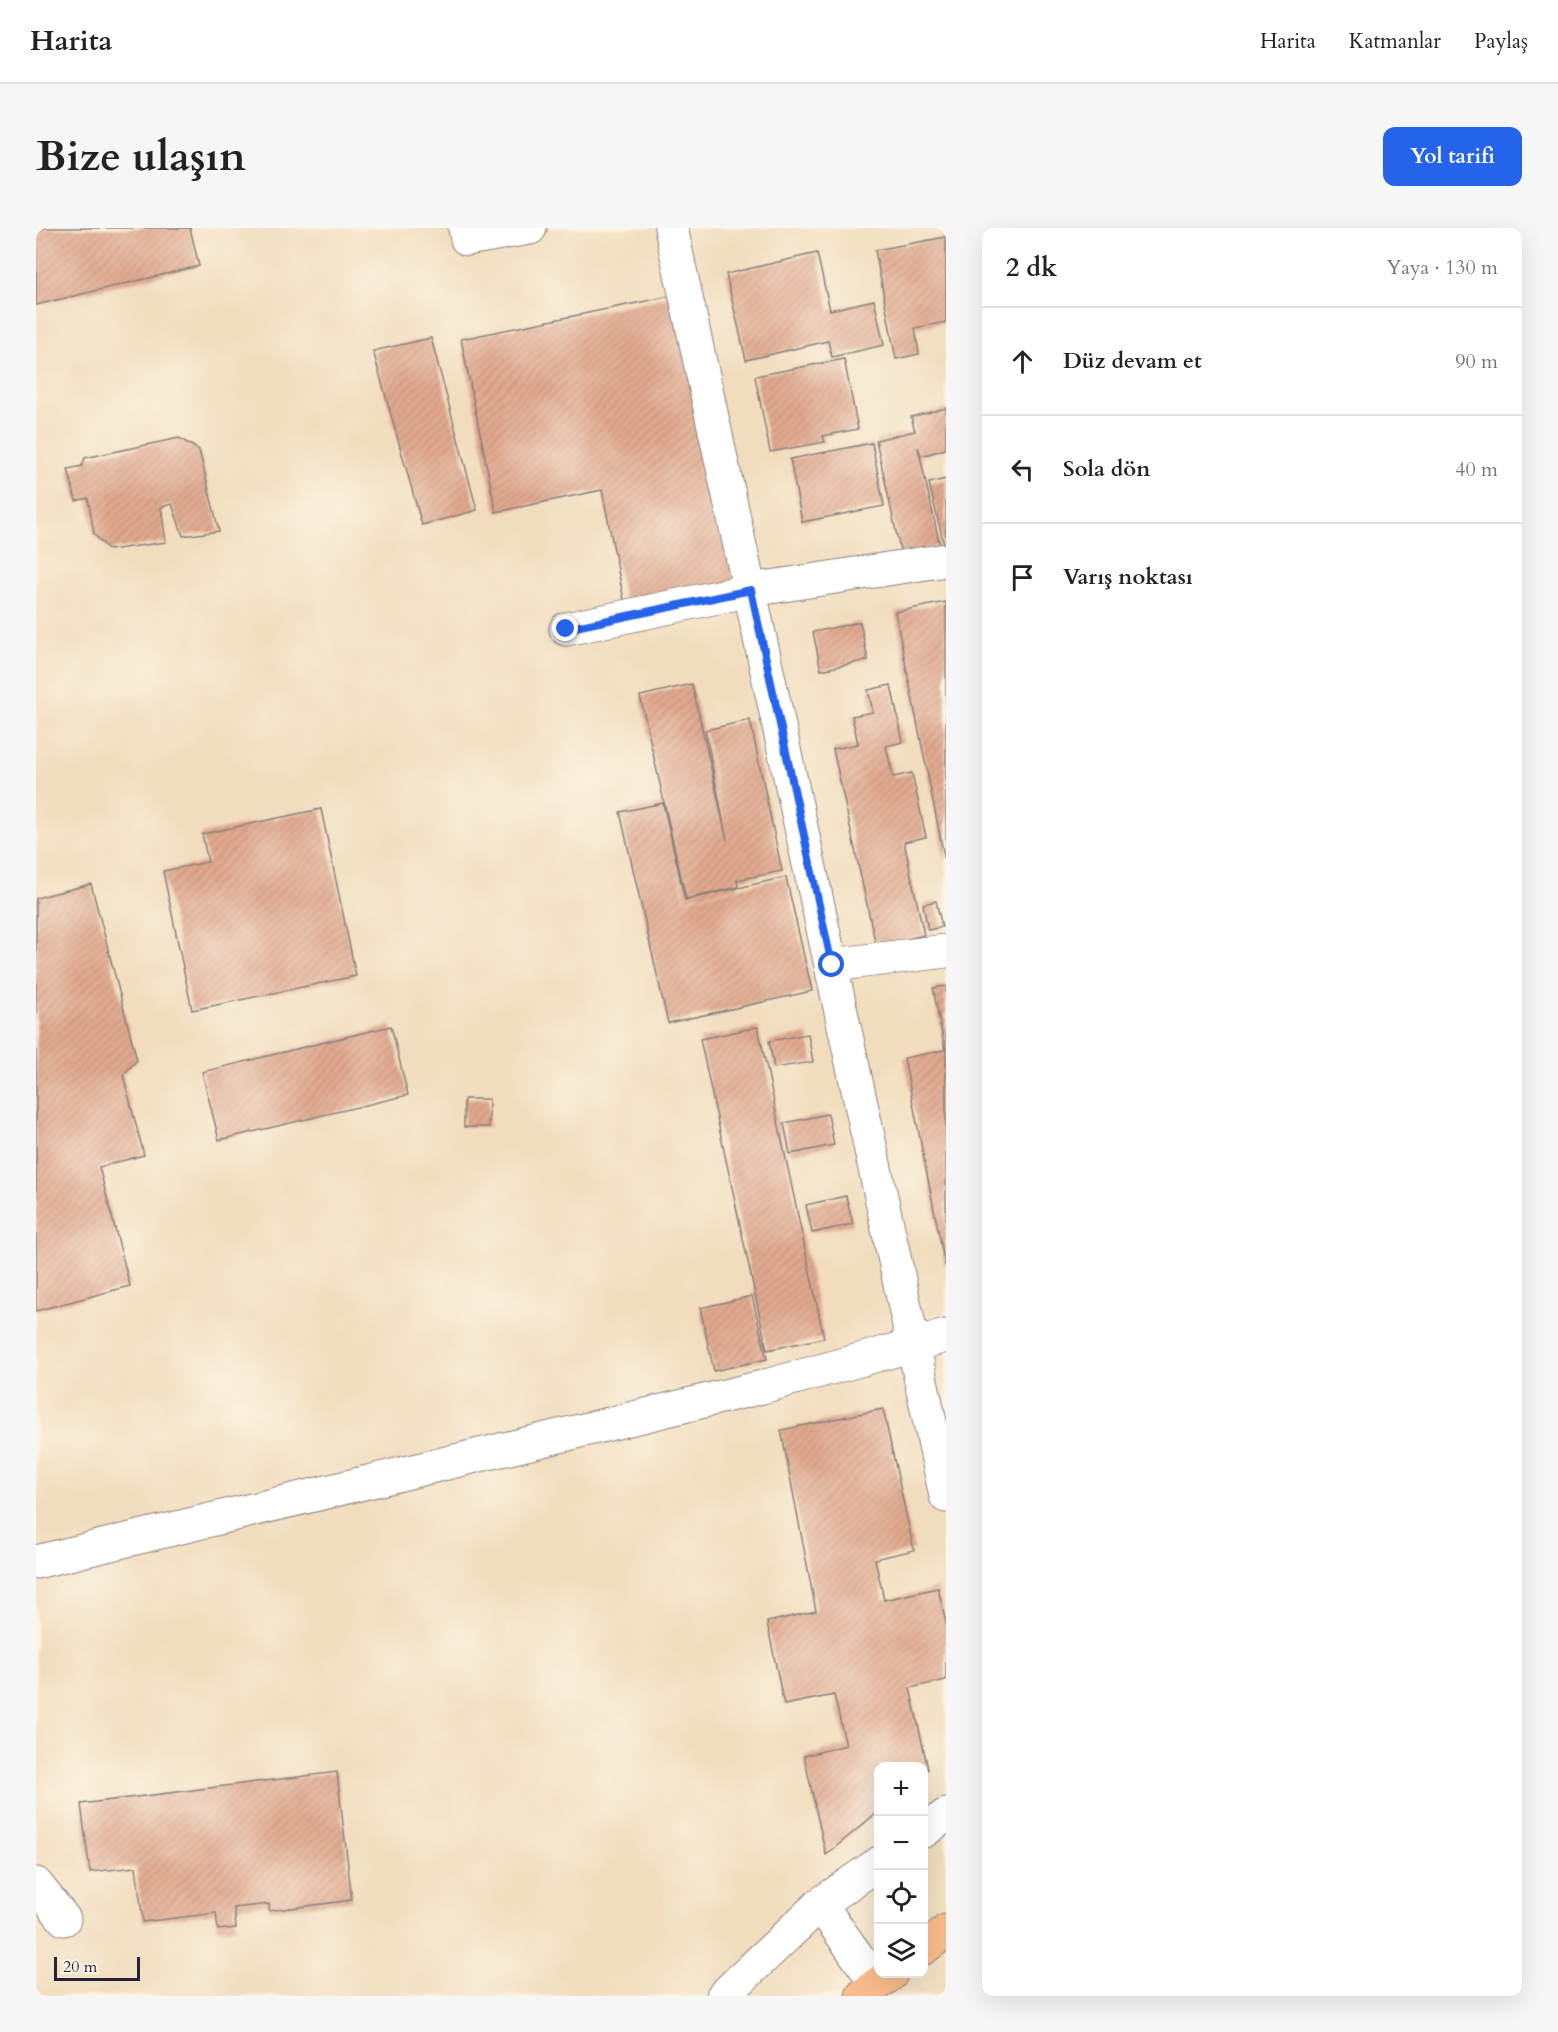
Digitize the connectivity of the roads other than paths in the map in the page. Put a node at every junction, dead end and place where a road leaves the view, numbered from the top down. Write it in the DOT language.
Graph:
graph roads {
  1 [pos="465,228"];
  2 [pos="530,228"];
  3 [pos="672,228"];
  4 [pos="946,560"];
  5 [pos="751,590"];
  6 [pos="566,629"];
  7 [pos="946,951"];
  8 [pos="832,965"];
  9 [pos="946,1336"];
  10 [pos="914,1343"];
  11 [pos="946,1496"];
  12 [pos="36,1562"];
  13 [pos="946,1815"];
  14 [pos="928,1828"];
  15 [pos="874,1866"];
  16 [pos="36,1884"];
  17 [pos="820,1904"];
  18 [pos="64,1919"];
  19 [pos="946,1931"];
  20 [pos="928,1945"];
  21 [pos="876,1985"];
  22 [pos="723,1996"];
  1 -- 2 [label="street"];
  3 -- 5 [label="street"];
  4 -- 5 [label="street"];
  5 -- 6 [label="street"];
  5 -- 8 [label="street"];
  7 -- 8 [label="street"];
  8 -- 10 [label="street"];
  9 -- 10 [label="street"];
  10 -- 11 [label="street"];
  10 -- 12 [label="street"];
  13 -- 14 [label="street"];
  15 -- 17 [label="street"];
  16 -- 18 [label="street"];
  17 -- 21 [label="street"];
  17 -- 22 [label="street"];
  19 -- 20 [label="highway"];
}
